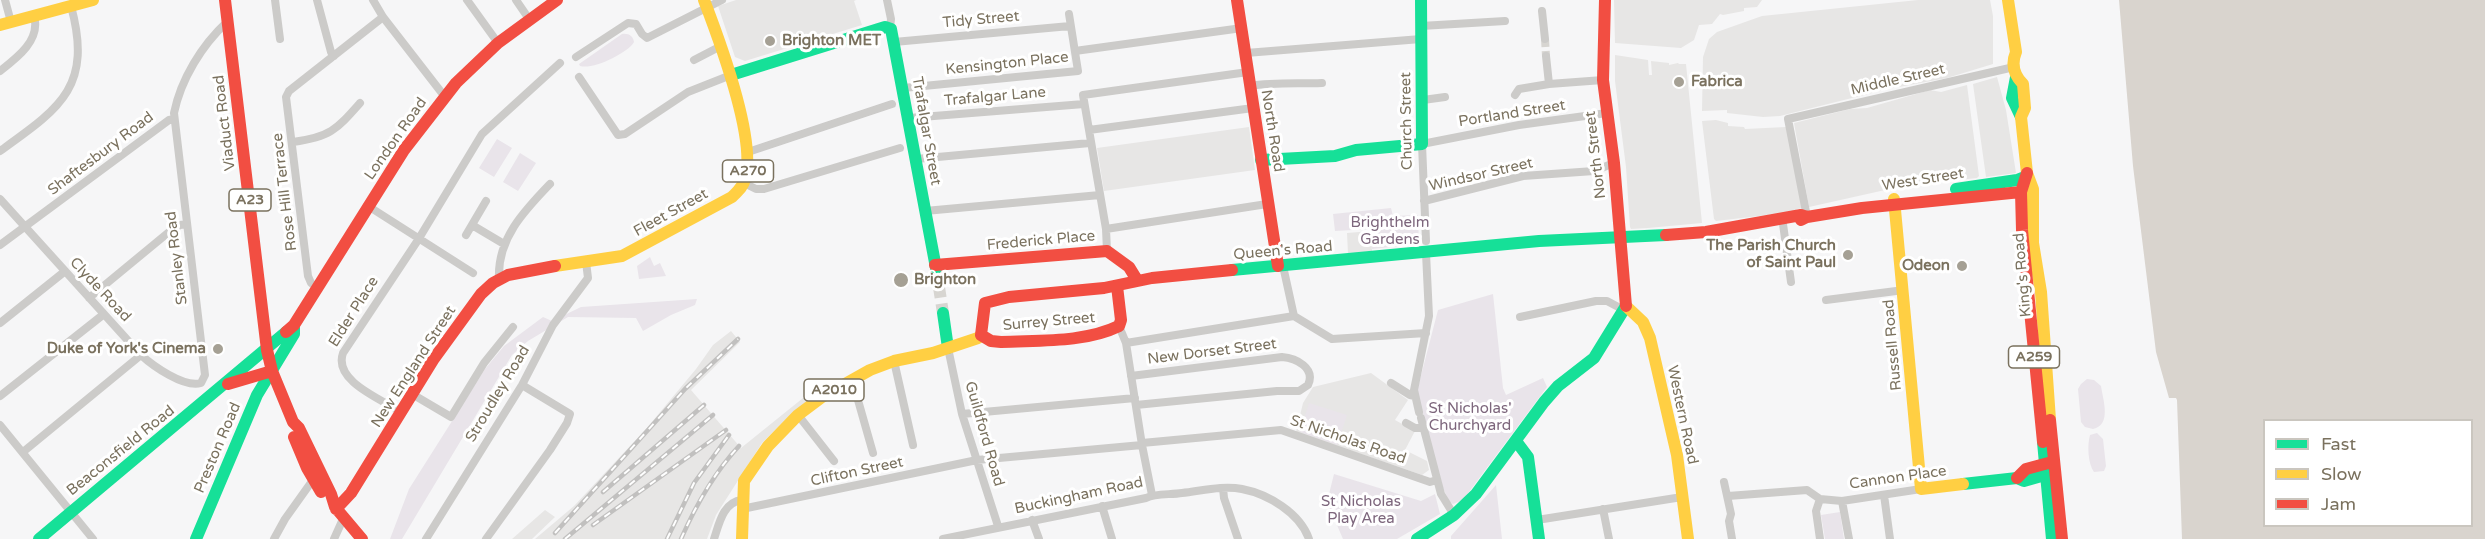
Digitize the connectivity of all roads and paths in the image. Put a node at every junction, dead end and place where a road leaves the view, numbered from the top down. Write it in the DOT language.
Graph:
graph roads {
  1 [pos="5,0"];
  2 [pos="93,0"];
  3 [pos="225,0"];
  4 [pos="275,0"];
  5 [pos="317,0"];
  6 [pos="373,0"];
  7 [pos="467,0"];
  8 [pos="516,0"];
  9 [pos="557,0"];
  10 [pos="722,0"];
  11 [pos="887,0"];
  12 [pos="1237,0"];
  13 [pos="1421,0"];
  14 [pos="1605,0"];
  15 [pos="1999,0"];
  16 [pos="2008,0"];
  17 [pos="705,3"];
  18 [pos="71,6"];
  19 [pos="1542,11"];
  20 [pos="1069,14"];
  21 [pos="34,16"];
  22 [pos="383,17"];
  23 [pos="529,19"];
  24 [pos="228,21"];
  25 [pos="1505,21"];
  26 [pos="6,23"];
  27 [pos="1070,26"];
  28 [pos="890,28"];
  29 [pos="1242,28"];
  30 [pos="1421,32"];
  31 [pos="230,37"];
  32 [pos="213,39"];
  33 [pos="280,39"];
  34 [pos="1545,39"];
  35 [pos="894,42"];
  36 [pos="498,43"];
  37 [pos="721,46"];
  38 [pos="1075,51"];
  39 [pos="1246,53"];
  40 [pos="334,56"];
  41 [pos="1546,56"];
  42 [pos="576,57"];
  43 [pos="694,60"];
  44 [pos="560,63"];
  45 [pos="2014,68"];
  46 [pos="0,70"];
  47 [pos="1248,72"];
  48 [pos="731,75"];
  49 [pos="579,77"];
  50 [pos="1603,80"];
  51 [pos="1322,83"];
  52 [pos="1549,84"];
  53 [pos="1250,86"];
  54 [pos="903,88"];
  55 [pos="1515,95"];
  56 [pos="445,97"];
  57 [pos="1445,97"];
  58 [pos="1084,100"];
  59 [pos="1422,100"];
  60 [pos="360,103"];
  61 [pos="892,104"];
  62 [pos="1253,108"];
  63 [pos="1607,113"];
  64 [pos="909,118"];
  65 [pos="174,119"];
  66 [pos="1089,130"];
  67 [pos="293,142"];
  68 [pos="1090,143"];
  69 [pos="1422,144"];
  70 [pos="900,148"];
  71 [pos="0,151"];
  72 [pos="748,152"];
  73 [pos="916,159"];
  74 [pos="1261,160"];
  75 [pos="1614,163"];
  76 [pos="2027,174"];
  77 [pos="744,183"];
  78 [pos="550,184"];
  79 [pos="1989,190"];
  80 [pos="2021,192"];
  81 [pos="1100,195"];
  82 [pos="0,200"];
  83 [pos="486,201"];
  84 [pos="1424,203"];
  85 [pos="1894,203"];
  86 [pos="1267,204"];
  87 [pos="368,206"];
  88 [pos="925,211"];
  89 [pos="1808,217"];
  90 [pos="187,224"];
  91 [pos="1782,224"];
  92 [pos="472,225"];
  93 [pos="1735,227"];
  94 [pos="24,228"];
  95 [pos="1106,229"];
  96 [pos="466,235"];
  97 [pos="1621,239"];
  98 [pos="418,240"];
  99 [pos="504,244"];
  100 [pos="0,245"];
  101 [pos="1426,247"];
  102 [pos="1107,251"];
  103 [pos="586,262"];
  104 [pos="935,266"];
  105 [pos="1281,266"];
  106 [pos="64,272"];
  107 [pos="473,273"];
  108 [pos="499,279"];
  109 [pos="1137,280"];
  110 [pos="1791,282"];
  111 [pos="1117,286"];
  112 [pos="316,287"];
  113 [pos="1904,290"];
  114 [pos="89,298"];
  115 [pos="1826,300"];
  116 [pos="1624,307"];
  117 [pos="943,313"];
  118 [pos="104,314"];
  119 [pos="1294,316"];
  120 [pos="1521,317"];
  121 [pos="0,323"];
  122 [pos="294,325"];
  123 [pos="1119,326"];
  124 [pos="513,327"];
  125 [pos="1426,333"];
  126 [pos="981,335"];
  127 [pos="1126,343"];
  128 [pos="948,348"];
  129 [pos="267,350"];
  130 [pos="141,356"];
  131 [pos="894,361"];
  132 [pos="272,371"];
  133 [pos="1131,376"];
  134 [pos="852,379"];
  135 [pos="1391,383"];
  136 [pos="192,384"];
  137 [pos="222,385"];
  138 [pos="522,385"];
  139 [pos="412,394"];
  140 [pos="0,396"];
  141 [pos="1415,396"];
  142 [pos="1135,402"];
  143 [pos="401,412"];
  144 [pos="962,414"];
  145 [pos="798,415"];
  146 [pos="1406,423"];
  147 [pos="0,425"];
  148 [pos="1423,428"];
  149 [pos="1516,441"];
  150 [pos="1142,444"];
  151 [pos="913,445"];
  152 [pos="22,452"];
  153 [pos="873,453"];
  154 [pos="977,460"];
  155 [pos="834,461"];
  156 [pos="2048,468"];
  157 [pos="316,475"];
  158 [pos="1437,480"];
  159 [pos="1724,482"];
  160 [pos="1223,488"];
  161 [pos="1921,489"];
  162 [pos="1152,495"];
  163 [pos="1884,495"];
  164 [pos="1728,496"];
  165 [pos="1682,497"];
  166 [pos="1820,499"];
  167 [pos="1842,501"];
  168 [pos="742,504"];
  169 [pos="1102,506"];
  170 [pos="337,509"];
  171 [pos="1603,509"];
  172 [pos="71,512"];
  173 [pos="1454,515"];
  174 [pos="1032,520"];
  175 [pos="1537,520"];
  176 [pos="998,526"];
  177 [pos="970,536"];
  178 [pos="39,539"];
  179 [pos="93,539"];
  180 [pos="196,539"];
  181 [pos="274,539"];
  182 [pos="334,539"];
  183 [pos="362,539"];
  184 [pos="426,539"];
  185 [pos="486,539"];
  186 [pos="714,539"];
  187 [pos="742,539"];
  188 [pos="943,539"];
  189 [pos="1039,539"];
  190 [pos="1112,539"];
  191 [pos="1238,539"];
  192 [pos="1309,539"];
  193 [pos="1417,539"];
  194 [pos="1539,539"];
  195 [pos="1609,539"];
  196 [pos="1688,539"];
  197 [pos="1732,539"];
  198 [pos="1820,539"];
  199 [pos="1849,539"];
  200 [pos="1890,539"];
  201 [pos="2052,539"];
  202 [pos="2062,539"];
  1 -- 26 [label="street"];
  2 -- 18 [label="main road"];
  3 -- 24 [label="main road, Viaduct Road / A23"];
  4 -- 33 [label="street"];
  5 -- 40 [label="street"];
  6 -- 22 [label="street"];
  7 -- 36 [label="street"];
  8 -- 23 [label="street"];
  9 -- 23 [label="main road, London Road"];
  10 -- 17 [label="street"];
  11 -- 28 [label="street, Trafalgar Street"];
  12 -- 29 [label="main road, North Road"];
  13 -- 30 [label="main road, Church Street"];
  14 -- 50 [label="main road, North Street"];
  15 -- 45 [label="main road, King's Road / A259"];
  16 -- 45 [label="main road, King's Road / A259"];
  17 -- 37 [label="main road, A270"];
  17 -- 42 [label="street"];
  18 -- 21 [label="main road"];
  18 -- 71 [label="street"];
  19 -- 34 [label="street"];
  20 -- 27 [label="street"];
  21 -- 26 [label="main road"];
  21 -- 46 [label="street"];
  22 -- 40 [label="street"];
  22 -- 56 [label="street"];
  23 -- 36 [label="main road, London Road"];
  24 -- 31 [label="main road, Viaduct Road / A23"];
  24 -- 32 [label="street, Shaftesbury Road"];
  25 -- 30 [label="street"];
  27 -- 35 [label="street, Tidy Street"];
  27 -- 38 [label="street"];
  28 -- 35 [label="main road, Trafalgar Street"];
  28 -- 48 [label="main road"];
  29 -- 38 [label="street"];
  29 -- 39 [label="main road, North Road"];
  30 -- 39 [label="street"];
  30 -- 59 [label="main road, Church Street"];
  31 -- 32 [label="street"];
  31 -- 129 [label="main road, Viaduct Road / A23"];
  32 -- 65 [label="street, Shaftesbury Road"];
  35 -- 54 [label="main road, Trafalgar Street"];
  36 -- 56 [label="main road, London Road"];
  37 -- 43 [label="street"];
  37 -- 48 [label="main road, A270"];
  38 -- 54 [label="street, Kensington Place"];
  39 -- 47 [label="main road, North Road"];
  40 -- 67 [label="street, Rose Hill Terrace"];
  41 -- 52 [label="street"];
  44 -- 98 [label="street"];
  45 -- 76 [label="main road, King's Road / A259"];
  45 -- 89 [label="street, Middle Street"];
  47 -- 53 [label="main road, North Road"];
  47 -- 58 [label="street, Trafalgar Lane"];
  48 -- 49 [label="street"];
  48 -- 72 [label="main road, A270"];
  50 -- 52 [label="street"];
  50 -- 63 [label="main road, North Street"];
  51 -- 53 [label="street"];
  52 -- 55 [label="street"];
  53 -- 62 [label="main road, North Road"];
  54 -- 64 [label="main road, Trafalgar Street"];
  56 -- 87 [label="main road, London Road"];
  57 -- 59 [label="street"];
  58 -- 64 [label="street, Trafalgar Lane"];
  58 -- 66 [label="street"];
  59 -- 69 [label="main road, Church Street"];
  60 -- 67 [label="street"];
  61 -- 72 [label="street"];
  62 -- 66 [label="street"];
  62 -- 74 [label="main road, North Road"];
  63 -- 69 [label="street, Portland Street"];
  63 -- 75 [label="main road, North Street"];
  64 -- 73 [label="main road, Trafalgar Street"];
  65 -- 90 [label="street, Stanley Road"];
  65 -- 94 [label="street, Shaftesbury Road"];
  66 -- 68 [label="street"];
  67 -- 112 [label="street, Rose Hill Terrace"];
  68 -- 73 [label="street"];
  68 -- 81 [label="street"];
  69 -- 74 [label="main road"];
  69 -- 84 [label="street, Church Street"];
  70 -- 77 [label="street"];
  72 -- 77 [label="main road, A270"];
  73 -- 88 [label="main road, Trafalgar Street"];
  74 -- 86 [label="main road, North Road"];
  75 -- 84 [label="street, Windsor Street"];
  75 -- 97 [label="main road, North Street"];
  76 -- 79 [label="main road"];
  76 -- 80 [label="main road"];
  76 -- 156 [label="main road, King's Road / A259"];
  77 -- 103 [label="main road, Fleet Street / A270"];
  78 -- 99 [label="street"];
  79 -- 80 [label="main road"];
  79 -- 85 [label="main road, West Street"];
  80 -- 156 [label="main road, King's Road / A259"];
  81 -- 88 [label="street"];
  81 -- 95 [label="street"];
  82 -- 94 [label="street, Clyde Road"];
  83 -- 92 [label="street"];
  84 -- 101 [label="street, Church Street"];
  85 -- 89 [label="main road, West Street"];
  85 -- 113 [label="main road, Russell Road"];
  86 -- 95 [label="street"];
  86 -- 105 [label="main road, North Road"];
  87 -- 98 [label="street"];
  87 -- 112 [label="main road, London Road"];
  88 -- 104 [label="main road, Trafalgar Street"];
  89 -- 91 [label="main road, West Street"];
  89 -- 93 [label="main road, West Street"];
  90 -- 114 [label="street"];
  90 -- 136 [label="street, Stanley Road"];
  91 -- 93 [label="main road, West Street"];
  91 -- 110 [label="street"];
  92 -- 96 [label="street"];
  92 -- 99 [label="street"];
  93 -- 97 [label="main road, West Street"];
  94 -- 100 [label="street, Shaftesbury Road"];
  94 -- 106 [label="street, Clyde Road"];
  95 -- 102 [label="street"];
  97 -- 101 [label="main road, Queen's Road"];
  97 -- 116 [label="main road, North Street"];
  98 -- 107 [label="street"];
  98 -- 143 [label="street, Elder Place"];
  99 -- 108 [label="street"];
  101 -- 105 [label="main road, Queen's Road"];
  101 -- 125 [label="street, Church Street"];
  102 -- 104 [label="main road, Frederick Place"];
  102 -- 109 [label="main road, Frederick Place"];
  103 -- 108 [label="main road, Fleet Street / A270"];
  103 -- 138 [label="street, Stroudley Road"];
  105 -- 109 [label="main road, Queen's Road"];
  105 -- 119 [label="street, North Road"];
  106 -- 114 [label="street, Clyde Road"];
  106 -- 121 [label="street"];
  108 -- 139 [label="main road, New England Street / A270"];
  109 -- 111 [label="main road, Queen's Road"];
  111 -- 123 [label="main road"];
  111 -- 126 [label="main road, Queen's Road"];
  112 -- 122 [label="main road, London Road"];
  113 -- 115 [label="street"];
  113 -- 161 [label="main road, Russell Road"];
  114 -- 118 [label="street, Clyde Road"];
  116 -- 120 [label="street"];
  116 -- 149 [label="main road"];
  116 -- 165 [label="main road, Western Road"];
  117 -- 128 [label="main road"];
  118 -- 130 [label="street, Clyde Road"];
  118 -- 140 [label="street"];
  119 -- 125 [label="street"];
  119 -- 127 [label="street"];
  122 -- 129 [label="main road, London Road"];
  122 -- 132 [label="main road, London Road"];
  123 -- 126 [label="main road, Surrey Street"];
  123 -- 127 [label="street"];
  124 -- 139 [label="street"];
  125 -- 141 [label="street, Church Street"];
  126 -- 128 [label="main road, Surrey Street / A2010"];
  127 -- 133 [label="street"];
  128 -- 131 [label="main road, A2010"];
  128 -- 144 [label="street, Guildford Road"];
  129 -- 132 [label="main road, A23"];
  129 -- 137 [label="main road, Beaconsfield Road"];
  130 -- 136 [label="street, Clyde Road"];
  130 -- 152 [label="street"];
  131 -- 134 [label="main road, A2010"];
  131 -- 151 [label="street"];
  132 -- 137 [label="main road, Beaconsfield Road"];
  132 -- 157 [label="main road"];
  132 -- 180 [label="main road, Preston Road"];
  133 -- 142 [label="street"];
  133 -- 142 [label="street, New Dorset Street"];
  134 -- 145 [label="main road, A2010"];
  134 -- 153 [label="street"];
  135 -- 141 [label="street"];
  137 -- 172 [label="main road, Beaconsfield Road"];
  138 -- 184 [label="street, Stroudley Road"];
  138 -- 185 [label="street"];
  139 -- 143 [label="main road, New England Street / A270"];
  141 -- 148 [label="street, Church Street"];
  142 -- 144 [label="street"];
  142 -- 150 [label="street"];
  143 -- 170 [label="main road, New England Street / A270"];
  144 -- 154 [label="street, Guildford Road"];
  145 -- 155 [label="street"];
  145 -- 168 [label="main road, A2010"];
  146 -- 148 [label="street"];
  147 -- 152 [label="street"];
  148 -- 158 [label="street, Church Street"];
  149 -- 173 [label="main road"];
  149 -- 175 [label="main road"];
  150 -- 154 [label="street, St Nicholas Road"];
  150 -- 158 [label="street, St Nicholas Road"];
  150 -- 162 [label="street"];
  152 -- 172 [label="street"];
  154 -- 168 [label="street, Clifton Street"];
  154 -- 176 [label="street, Guildford Road"];
  156 -- 161 [label="main road, Cannon Place"];
  156 -- 201 [label="main road, King's Road / A259"];
  156 -- 202 [label="main road, King's Road / A259"];
  157 -- 170 [label="main road"];
  157 -- 181 [label="street"];
  158 -- 173 [label="street, Church Street"];
  159 -- 164 [label="street"];
  160 -- 162 [label="street, Buckingham Road"];
  160 -- 191 [label="street"];
  160 -- 192 [label="street, Buckingham Road"];
  161 -- 163 [label="street, Cannon Place"];
  162 -- 169 [label="street, Buckingham Road"];
  163 -- 167 [label="street, Cannon Place"];
  163 -- 200 [label="street"];
  164 -- 166 [label="street, Cannon Place"];
  164 -- 197 [label="street"];
  165 -- 171 [label="street"];
  165 -- 196 [label="main road, Western Road"];
  166 -- 167 [label="street, Cannon Place"];
  166 -- 198 [label="street"];
  167 -- 199 [label="street"];
  168 -- 186 [label="street"];
  168 -- 187 [label="main road, A2010"];
  169 -- 174 [label="street, Buckingham Road"];
  169 -- 190 [label="street"];
  170 -- 182 [label="street"];
  170 -- 183 [label="main road"];
  171 -- 175 [label="street"];
  171 -- 195 [label="street"];
  172 -- 178 [label="main road, Beaconsfield Road"];
  172 -- 179 [label="street"];
  173 -- 193 [label="main road"];
  174 -- 176 [label="street, Buckingham Road"];
  174 -- 189 [label="street"];
  175 -- 194 [label="main road"];
  176 -- 177 [label="street, Buckingham Road"];
  177 -- 188 [label="street, Buckingham Road"];
}
